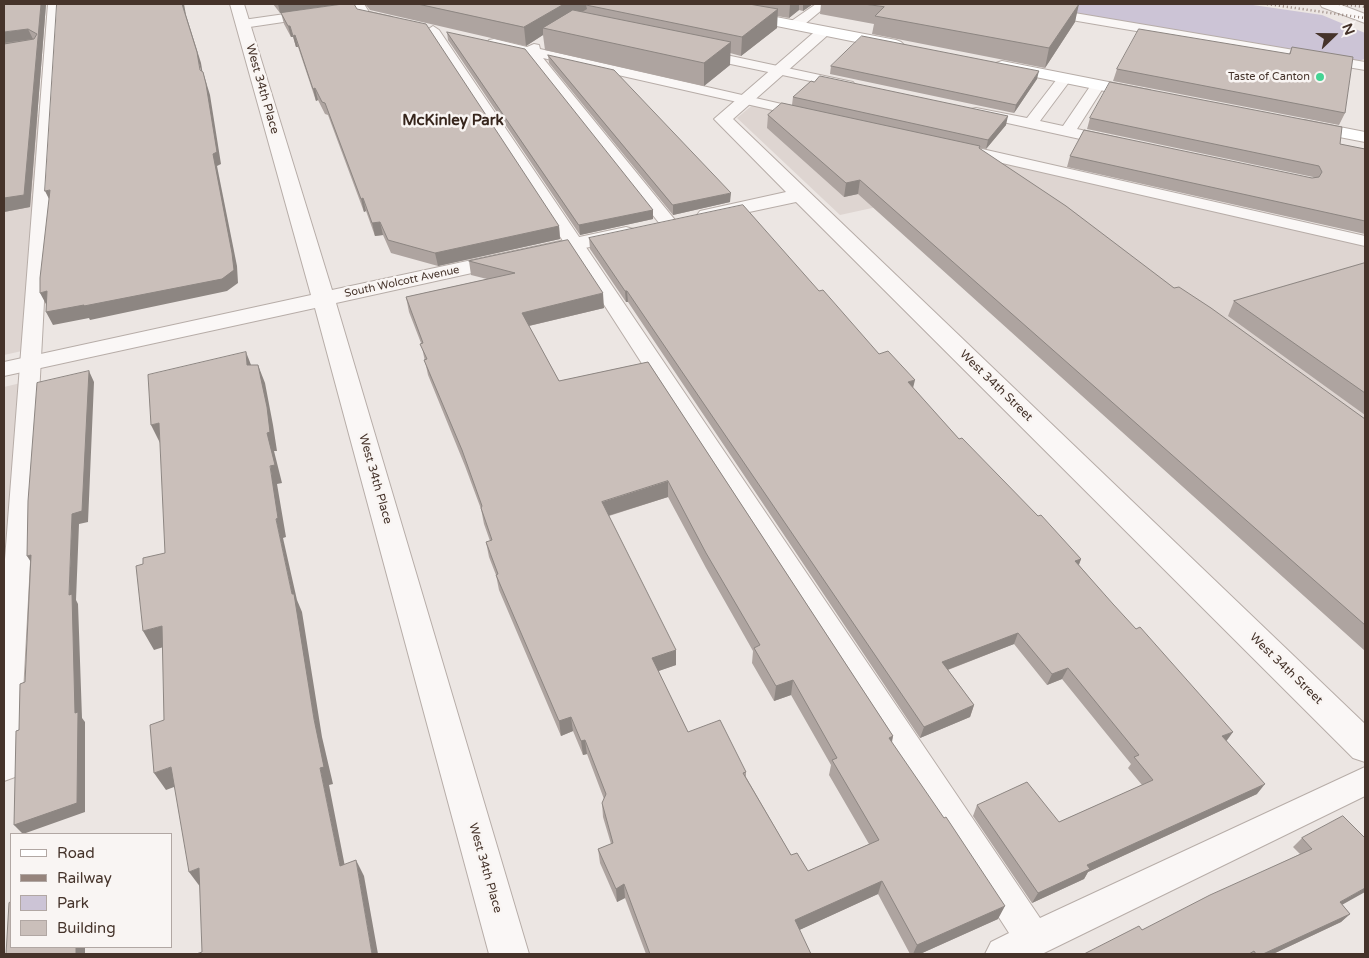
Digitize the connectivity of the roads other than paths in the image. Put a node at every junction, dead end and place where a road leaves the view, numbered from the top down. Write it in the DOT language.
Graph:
graph roads {
  1 [pos="54,4"];
  2 [pos="687,4"];
  3 [pos="823,4"];
  4 [pos="1001,4"];
  5 [pos="1326,4"];
  6 [pos="356,7"];
  7 [pos="322,13"];
  8 [pos="240,14"];
  9 [pos="1365,20"];
  10 [pos="795,25"];
  11 [pos="824,31"];
  12 [pos="482,41"];
  13 [pos="546,41"];
  14 [pos="911,48"];
  15 [pos="687,50"];
  16 [pos="530,51"];
  17 [pos="988,63"];
  18 [pos="1365,66"];
  19 [pos="778,70"];
  20 [pos="1066,78"];
  21 [pos="1098,85"];
  22 [pos="861,88"];
  23 [pos="1155,96"];
  24 [pos="745,100"];
  25 [pos="964,110"];
  26 [pos="819,117"];
  27 [pos="1289,122"];
  28 [pos="1030,124"];
  29 [pos="1067,132"];
  30 [pos="1365,137"];
  31 [pos="1125,144"];
  32 [pos="944,145"];
  33 [pos="992,156"];
  34 [pos="1027,182"];
  35 [pos="801,195"];
  36 [pos="669,224"];
  37 [pos="1365,241"];
  38 [pos="575,245"];
  39 [pos="324,299"];
  40 [pos="30,363"];
  41 [pos="4,369"];
  42 [pos="1365,747"];
  43 [pos="4,767"];
  44 [pos="1365,781"];
  45 [pos="1034,940"];
  46 [pos="509,954"];
  47 [pos="1003,954"];
  1 -- 40 [label="lane"];
  2 -- 10 [label="main road"];
  3 -- 10 [label="lane"];
  4 -- 18 [label="lane"];
  5 -- 9 [label="street"];
  6 -- 38 [label="lane"];
  7 -- 8 [label="lane"];
  8 -- 39 [label="street, West 34th Place"];
  10 -- 11 [label="main road"];
  11 -- 14 [label="main road"];
  11 -- 19 [label="street, West 34th Street"];
  12 -- 16 [label="lane"];
  13 -- 16 [label="lane"];
  15 -- 19 [label="lane"];
  16 -- 24 [label="lane"];
  16 -- 36 [label="lane"];
  17 -- 20 [label="main road"];
  19 -- 22 [label="lane"];
  19 -- 24 [label="street, West 34th Street"];
  20 -- 21 [label="main road"];
  20 -- 28 [label="lane"];
  21 -- 23 [label="main road"];
  21 -- 29 [label="lane"];
  24 -- 26 [label="lane"];
  24 -- 35 [label="street, West 34th Street"];
  25 -- 28 [label="lane"];
  27 -- 30 [label="main road"];
  28 -- 29 [label="lane"];
  29 -- 31 [label="lane"];
  32 -- 33 [label="lane"];
  33 -- 34 [label="lane"];
  33 -- 37 [label="lane"];
  35 -- 36 [label="street, South Wolcott Avenue"];
  35 -- 42 [label="street, West 34th Street"];
  36 -- 38 [label="street, South Wolcott Avenue"];
  38 -- 39 [label="street, South Wolcott Avenue"];
  38 -- 45 [label="lane"];
  39 -- 40 [label="street, South Wolcott Avenue"];
  39 -- 46 [label="street, West 34th Place"];
  40 -- 41 [label="street, South Wolcott Avenue"];
  40 -- 43 [label="lane"];
  44 -- 45 [label="lane"];
  45 -- 47 [label="lane"];
}
